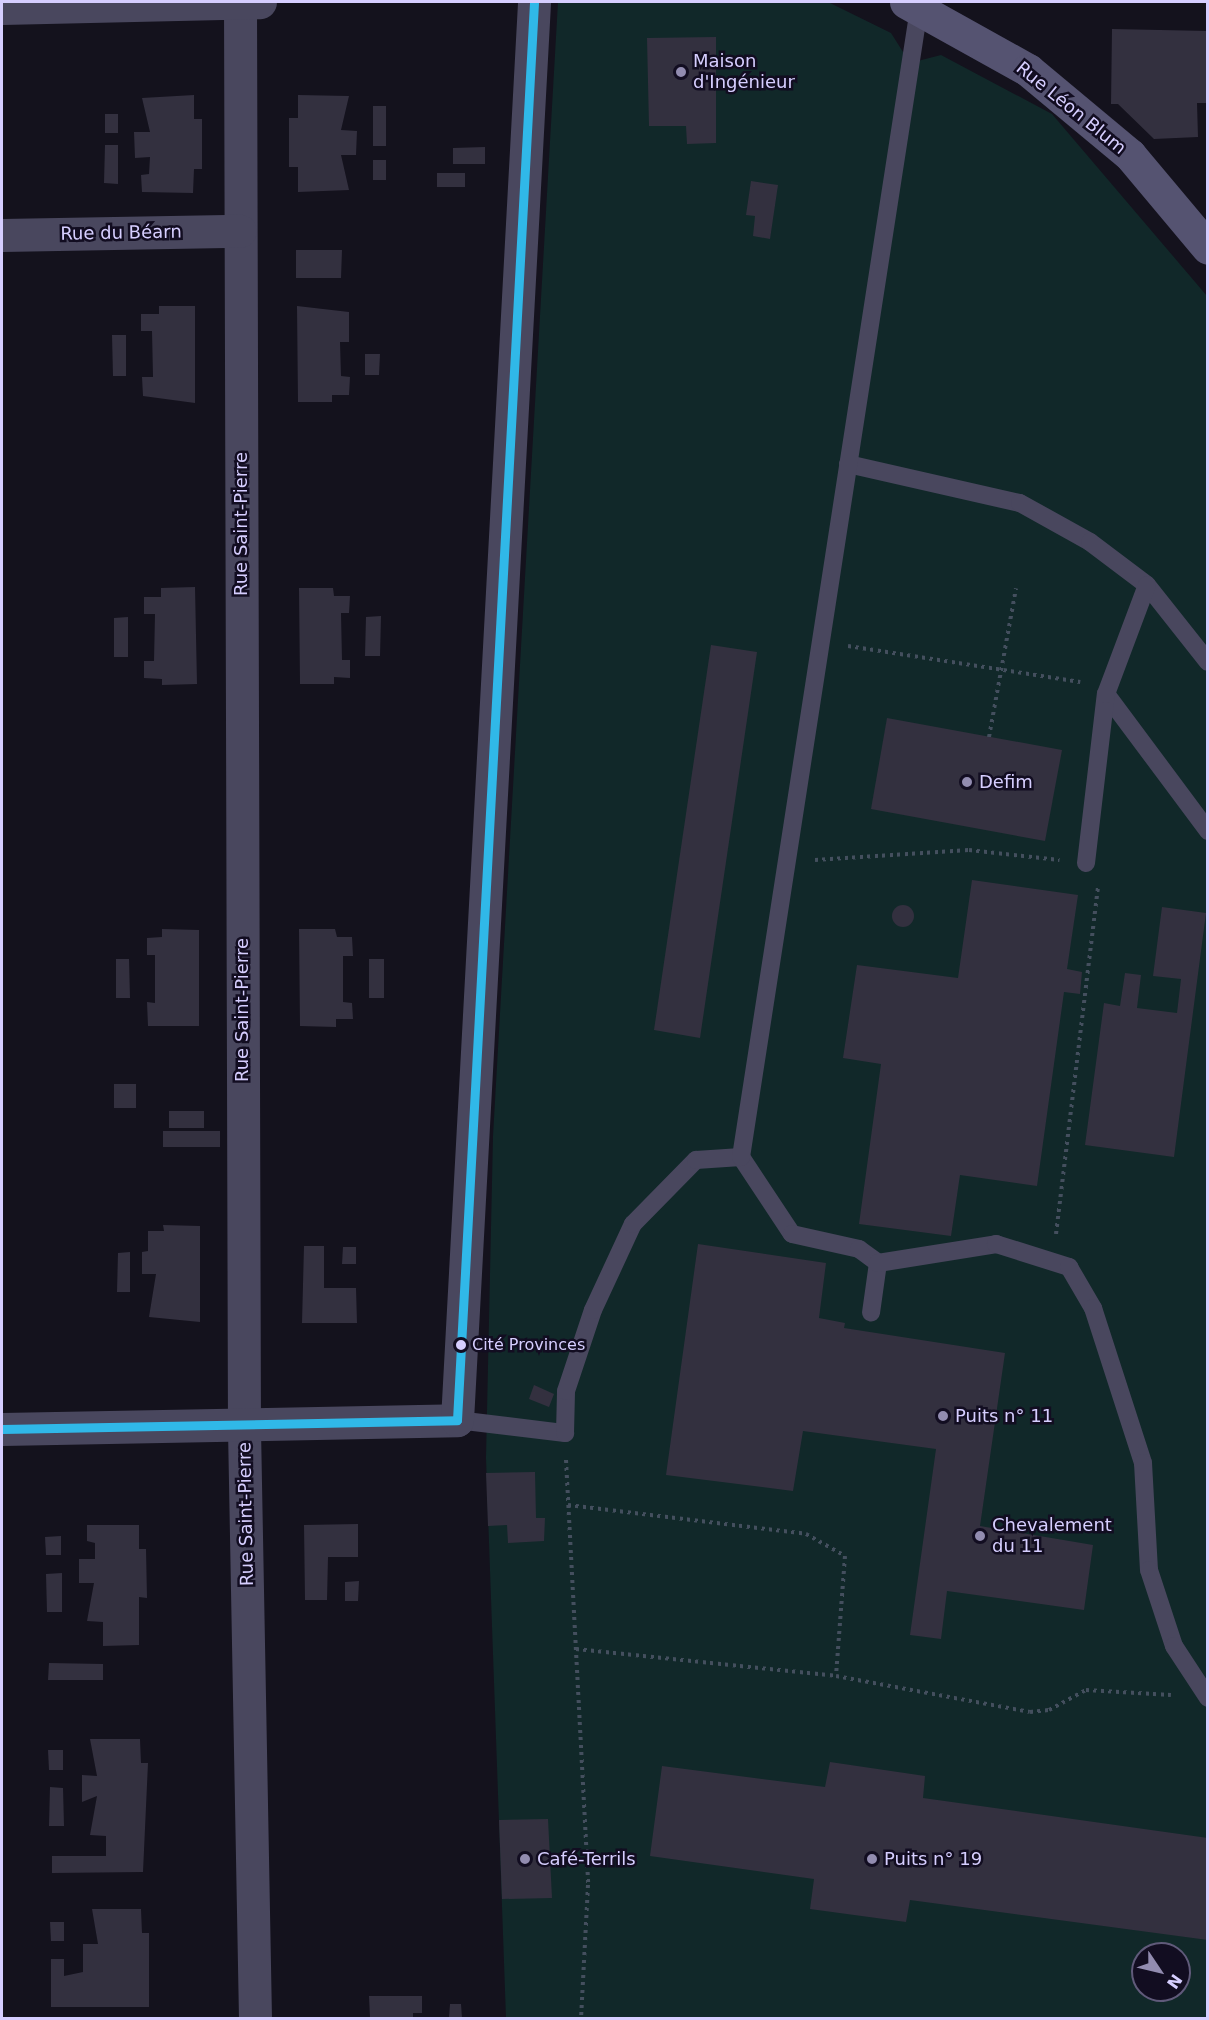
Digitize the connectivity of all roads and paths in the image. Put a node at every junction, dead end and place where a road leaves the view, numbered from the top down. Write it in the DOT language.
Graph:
graph roads {
  1 [pos="534,2"];
  2 [pos="248,3"];
  3 [pos="913,5"];
  4 [pos="2,8"];
  5 [pos="240,231"];
  6 [pos="2,235"];
  7 [pos="1208,248"];
  8 [pos="848,464"];
  9 [pos="1147,585"];
  10 [pos="1016,588"];
  11 [pos="820,642"];
  12 [pos="1208,662"];
  13 [pos="1001,667"];
  14 [pos="1106,694"];
  15 [pos="989,737"];
  16 [pos="1208,831"];
  17 [pos="788,862"];
  18 [pos="1086,863"];
  19 [pos="741,1157"];
  20 [pos="1053,1260"];
  21 [pos="878,1263"];
  22 [pos="871,1313"];
  23 [pos="457,1420"];
  24 [pos="2,1429"];
  25 [pos="244,1429"];
  26 [pos="565,1433"];
  27 [pos="568,1505"];
  28 [pos="576,1649"];
  29 [pos="836,1676"];
  30 [pos="1207,1698"];
  31 [pos="255,2019"];
  32 [pos="581,2019"];
  1 -- 23 [label="street"];
  2 -- 4 [label="street"];
  2 -- 5 [label="street, Rue Saint-Pierre"];
  3 -- 7 [label="street, Rue Léon Blum"];
  3 -- 8 [label="lane"];
  5 -- 6 [label="street, Rue du Béarn"];
  5 -- 25 [label="street, Rue Saint-Pierre"];
  8 -- 9 [label="lane"];
  8 -- 11 [label="lane"];
  9 -- 12 [label="lane"];
  9 -- 14 [label="lane"];
  10 -- 13 [label="path"];
  11 -- 13 [label="path"];
  11 -- 17 [label="lane"];
  13 -- 14 [label="path"];
  13 -- 15 [label="path"];
  14 -- 16 [label="lane"];
  14 -- 18 [label="lane"];
  17 -- 18 [label="path"];
  17 -- 19 [label="lane"];
  18 -- 20 [label="path"];
  19 -- 21 [label="lane"];
  19 -- 26 [label="lane"];
  20 -- 21 [label="lane"];
  20 -- 30 [label="lane"];
  21 -- 22 [label="lane"];
  23 -- 25 [label="street"];
  23 -- 26 [label="lane"];
  24 -- 25 [label="street"];
  25 -- 31 [label="street, Rue Saint-Pierre"];
  26 -- 27 [label="path"];
  27 -- 28 [label="path"];
  27 -- 29 [label="path"];
  28 -- 29 [label="path"];
  28 -- 32 [label="path"];
  29 -- 30 [label="path"];
}
